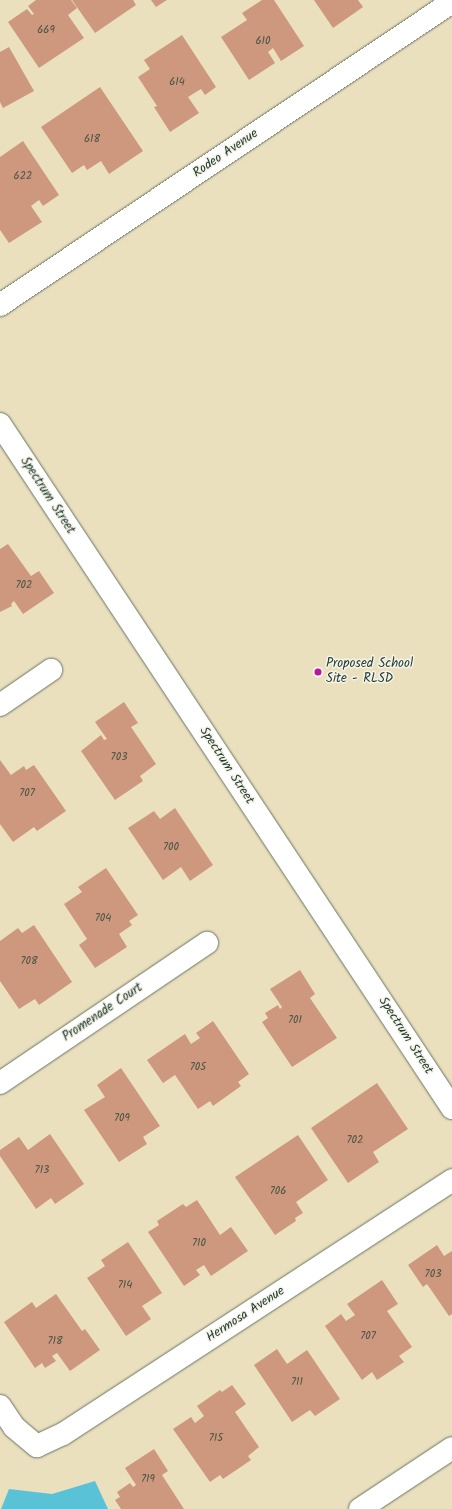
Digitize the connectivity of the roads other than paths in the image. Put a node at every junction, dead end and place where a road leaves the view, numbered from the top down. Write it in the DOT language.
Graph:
graph roads {
  1 [pos="452,2"];
  2 [pos="0,305"];
  3 [pos="0,424"];
  4 [pos="50,670"];
  5 [pos="0,705"];
  6 [pos="207,943"];
  7 [pos="0,1083"];
  8 [pos="452,1108"];
  9 [pos="452,1180"];
  10 [pos="0,1406"];
  11 [pos="452,1448"];
  12 [pos="360,1509"];
  1 -- 2 [label="street, Rodeo Avenue"];
  3 -- 8 [label="street, Spectrum Street"];
  4 -- 5 [label="street"];
  6 -- 7 [label="street, Promenade Court"];
  9 -- 10 [label="street, Hermosa Avenue"];
  11 -- 12 [label="street"];
}
